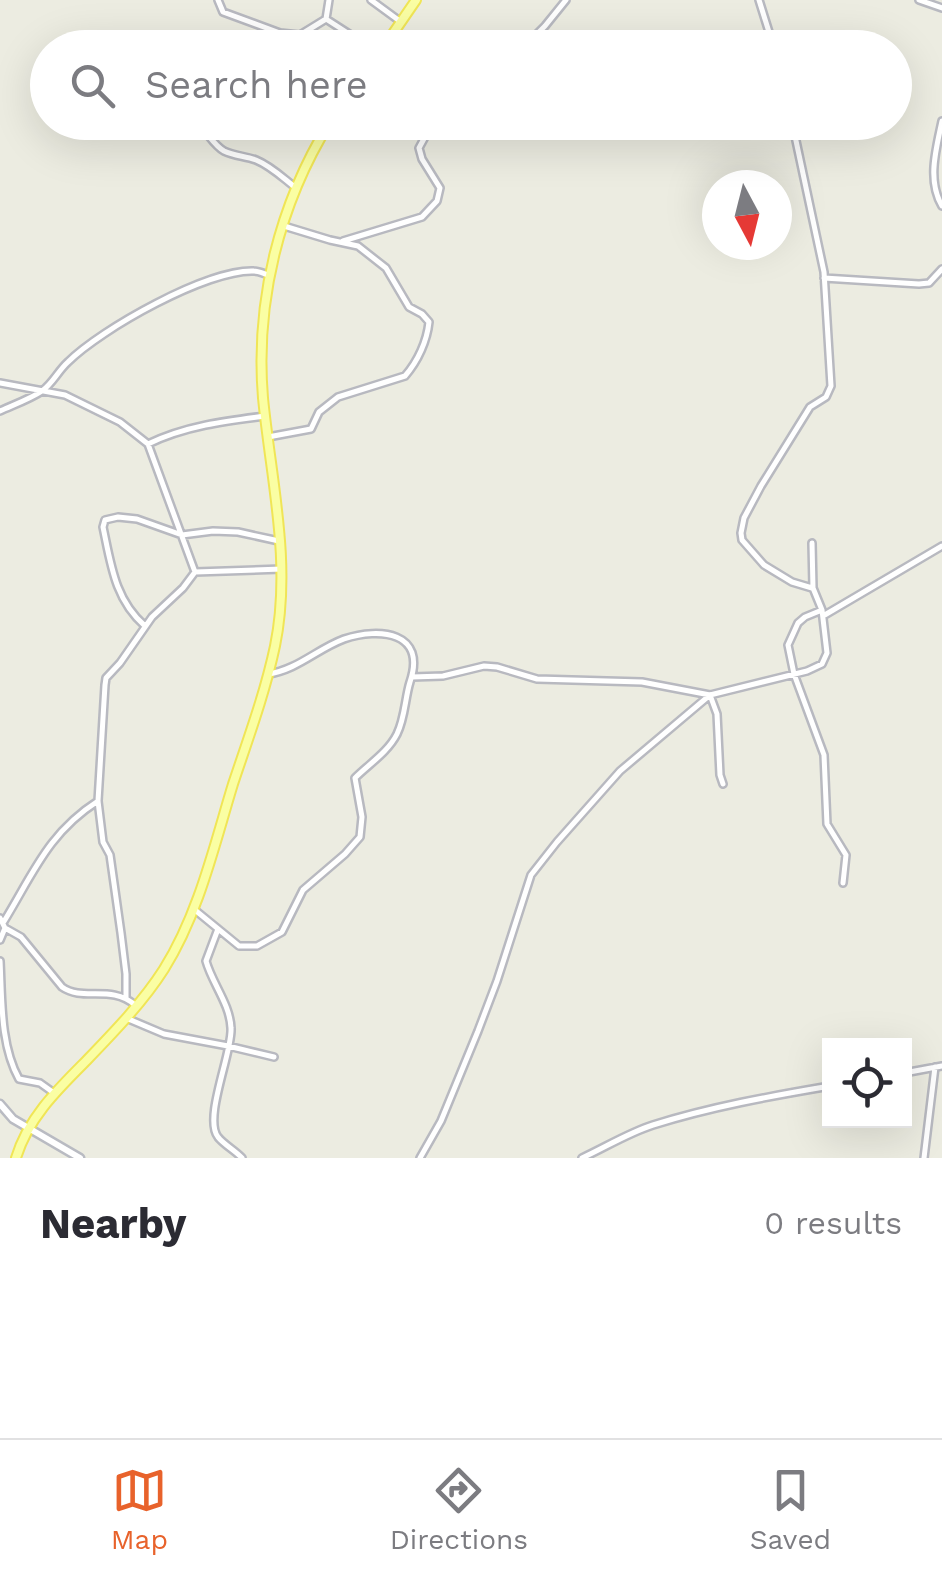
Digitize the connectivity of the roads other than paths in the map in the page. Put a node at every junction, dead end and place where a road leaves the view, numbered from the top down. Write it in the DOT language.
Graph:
graph roads {
  1 [pos="218,0"];
  2 [pos="330,0"];
  3 [pos="372,0"];
  4 [pos="416,0"];
  5 [pos="566,0"];
  6 [pos="758,0"];
  7 [pos="919,0"];
  8 [pos="942,8"];
  9 [pos="326,19"];
  10 [pos="401,22"];
  11 [pos="272,30"];
  12 [pos="308,30"];
  13 [pos="343,30"];
  14 [pos="395,30"];
  15 [pos="541,30"];
  16 [pos="768,30"];
  17 [pos="941,127"];
  18 [pos="212,140"];
  19 [pos="321,140"];
  20 [pos="424,140"];
  21 [pos="796,140"];
  22 [pos="296,188"];
  23 [pos="942,206"];
  24 [pos="284,226"];
  25 [pos="340,242"];
  26 [pos="942,270"];
  27 [pos="269,275"];
  28 [pos="824,278"];
  29 [pos="0,383"];
  30 [pos="42,391"];
  31 [pos="0,411"];
  32 [pos="266,416"];
  33 [pos="268,437"];
  34 [pos="148,444"];
  35 [pos="182,535"];
  36 [pos="281,541"];
  37 [pos="812,543"];
  38 [pos="942,546"];
  39 [pos="282,569"];
  40 [pos="196,572"];
  41 [pos="813,588"];
  42 [pos="823,613"];
  43 [pos="145,626"];
  44 [pos="268,674"];
  45 [pos="794,674"];
  46 [pos="412,677"];
  47 [pos="710,695"];
  48 [pos="724,784"];
  49 [pos="98,802"];
  50 [pos="843,884"];
  51 [pos="193,908"];
  52 [pos="3,923"];
  53 [pos="218,929"];
  54 [pos="0,940"];
  55 [pos="0,960"];
  56 [pos="126,997"];
  57 [pos="136,1006"];
  58 [pos="126,1018"];
  59 [pos="228,1046"];
  60 [pos="274,1057"];
  61 [pos="938,1067"];
  62 [pos="912,1072"];
  63 [pos="822,1088"];
  64 [pos="54,1093"];
  65 [pos="0,1104"];
  66 [pos="0,1118"];
  67 [pos="13,1119"];
  68 [pos="27,1128"];
  69 [pos="16,1158"];
  70 [pos="80,1158"];
  71 [pos="242,1158"];
  72 [pos="420,1158"];
  73 [pos="582,1158"];
  74 [pos="924,1158"];
  1 -- 11 [label="street"];
  2 -- 9 [label="street"];
  3 -- 10 [label="street"];
  4 -- 10 [label="main road"];
  5 -- 15 [label="street"];
  6 -- 16 [label="street"];
  7 -- 8 [label="street"];
  9 -- 12 [label="street"];
  9 -- 13 [label="street"];
  10 -- 14 [label="main road"];
  17 -- 23 [label="street"];
  18 -- 22 [label="street"];
  19 -- 22 [label="main road"];
  20 -- 25 [label="street"];
  21 -- 28 [label="street"];
  22 -- 24 [label="main road"];
  24 -- 25 [label="street"];
  24 -- 27 [label="main road"];
  25 -- 33 [label="street"];
  26 -- 28 [label="street"];
  27 -- 30 [label="street"];
  27 -- 32 [label="main road"];
  28 -- 41 [label="street"];
  29 -- 30 [label="street"];
  30 -- 31 [label="street"];
  30 -- 34 [label="street"];
  32 -- 33 [label="main road"];
  32 -- 34 [label="street"];
  33 -- 36 [label="main road"];
  34 -- 35 [label="street"];
  35 -- 36 [label="street"];
  35 -- 40 [label="street"];
  35 -- 43 [label="street"];
  36 -- 39 [label="main road"];
  37 -- 41 [label="street"];
  38 -- 42 [label="street"];
  39 -- 40 [label="street"];
  39 -- 44 [label="main road"];
  40 -- 43 [label="street"];
  41 -- 42 [label="street"];
  42 -- 45 [label="street"];
  42 -- 45 [label="street"];
  43 -- 49 [label="street"];
  44 -- 46 [label="street"];
  44 -- 51 [label="main road"];
  45 -- 47 [label="street"];
  45 -- 50 [label="street"];
  46 -- 47 [label="street"];
  46 -- 53 [label="street"];
  47 -- 48 [label="street"];
  47 -- 72 [label="street"];
  49 -- 52 [label="street"];
  49 -- 56 [label="street"];
  51 -- 53 [label="street"];
  51 -- 57 [label="main road"];
  52 -- 54 [label="street"];
  52 -- 56 [label="street"];
  53 -- 59 [label="street"];
  55 -- 64 [label="street"];
  56 -- 57 [label="street"];
  57 -- 58 [label="main road"];
  58 -- 59 [label="street"];
  58 -- 64 [label="main road"];
  59 -- 60 [label="street"];
  59 -- 71 [label="street"];
  61 -- 62 [label="street"];
  61 -- 74 [label="street"];
  63 -- 73 [label="street"];
  64 -- 68 [label="main road"];
  65 -- 67 [label="street"];
  66 -- 67 [label="street"];
  67 -- 68 [label="street"];
  68 -- 69 [label="main road"];
  68 -- 70 [label="street"];
}
